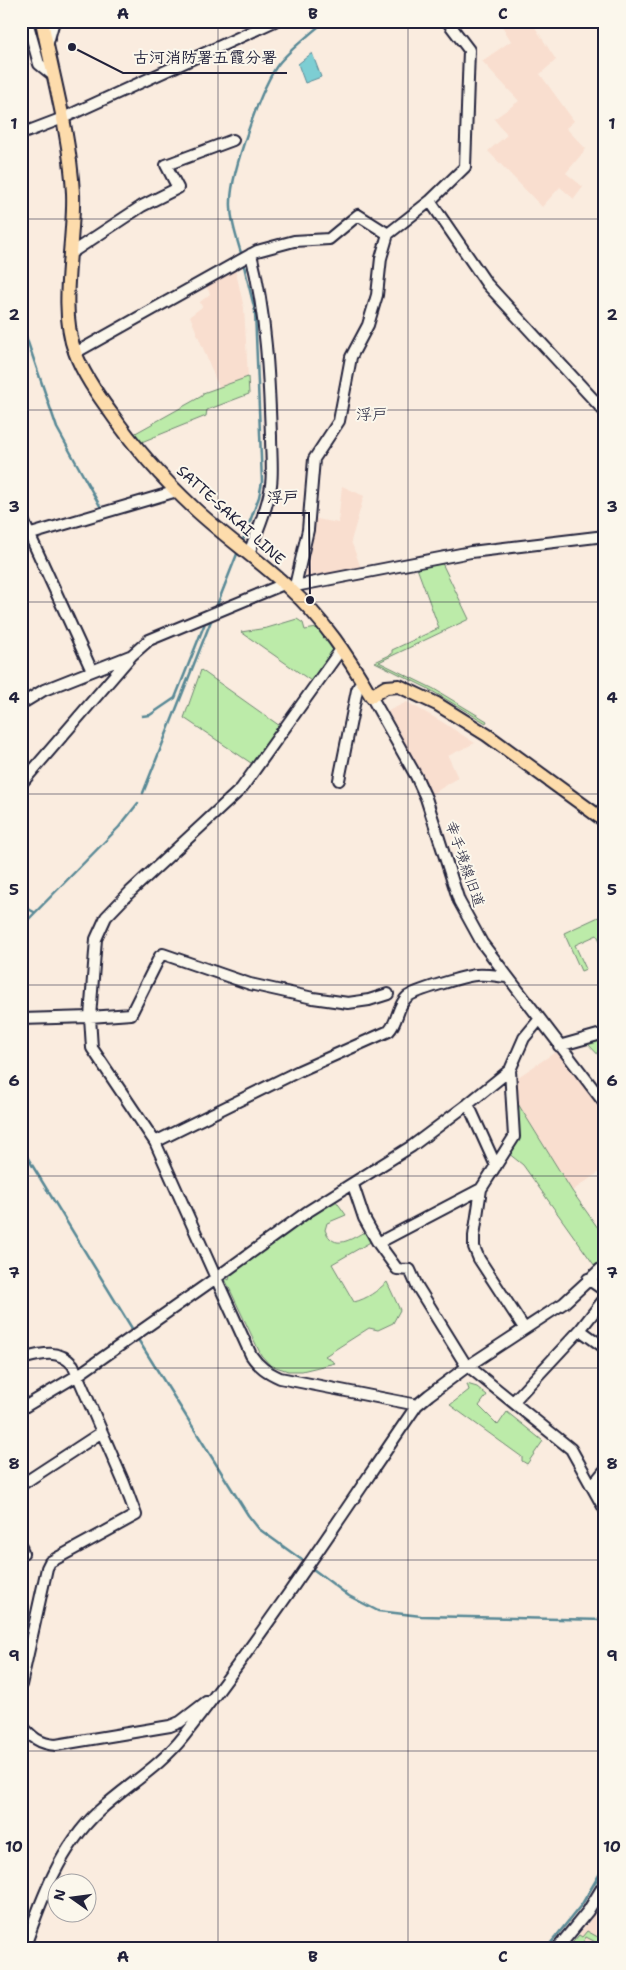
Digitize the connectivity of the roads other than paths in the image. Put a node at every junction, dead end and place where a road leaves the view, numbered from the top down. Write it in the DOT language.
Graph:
graph roads {
  1 [pos="27,21"];
  2 [pos="42,21"];
  3 [pos="54,21"];
  4 [pos="275,21"];
  5 [pos="446,21"];
  6 [pos="47,47"];
  7 [pos="54,76"];
  8 [pos="62,118"];
  9 [pos="21,134"];
  10 [pos="233,140"];
  11 [pos="430,201"];
  12 [pos="388,234"];
  13 [pos="71,253"];
  14 [pos="251,254"];
  15 [pos="76,353"];
  16 [pos="605,412"];
  17 [pos="177,491"];
  18 [pos="21,516"];
  19 [pos="26,536"];
  20 [pos="605,536"];
  21 [pos="249,554"];
  22 [pos="289,586"];
  23 [pos="342,648"];
  24 [pos="132,655"];
  25 [pos="92,671"];
  26 [pos="362,680"];
  27 [pos="370,696"];
  28 [pos="21,704"];
  29 [pos="339,780"];
  30 [pos="21,784"];
  31 [pos="605,821"];
  32 [pos="507,977"];
  33 [pos="388,994"];
  34 [pos="90,1017"];
  35 [pos="21,1019"];
  36 [pos="539,1020"];
  37 [pos="605,1033"];
  38 [pos="559,1046"];
  39 [pos="510,1070"];
  40 [pos="468,1104"];
  41 [pos="605,1104"];
  42 [pos="155,1142"];
  43 [pos="496,1166"];
  44 [pos="353,1185"];
  45 [pos="481,1189"];
  46 [pos="378,1244"];
  47 [pos="605,1265"];
  48 [pos="216,1278"];
  49 [pos="588,1279"];
  50 [pos="605,1291"];
  51 [pos="605,1298"];
  52 [pos="524,1328"];
  53 [pos="580,1330"];
  54 [pos="605,1348"];
  55 [pos="21,1359"];
  56 [pos="468,1366"];
  57 [pos="78,1375"];
  58 [pos="513,1402"];
  59 [pos="417,1406"];
  60 [pos="21,1409"];
  61 [pos="102,1432"];
  62 [pos="605,1470"];
  63 [pos="21,1485"];
  64 [pos="592,1486"];
  65 [pos="605,1510"];
  66 [pos="21,1546"];
  67 [pos="21,1554"];
  68 [pos="21,1685"];
  69 [pos="218,1692"];
  70 [pos="21,1726"];
  71 [pos="605,1883"];
  72 [pos="24,1949"];
  73 [pos="557,1949"];
  1 -- 7 [label="street"];
  2 -- 6 [label="main road, SATTE-SAKAI LINE"];
  3 -- 6 [label="street"];
  4 -- 8 [label="street"];
  5 -- 11 [label="street"];
  6 -- 7 [label="main road, SATTE-SAKAI LINE"];
  7 -- 8 [label="main road, SATTE-SAKAI LINE"];
  8 -- 9 [label="street"];
  8 -- 13 [label="main road, SATTE-SAKAI LINE"];
  10 -- 13 [label="street"];
  11 -- 12 [label="street"];
  11 -- 16 [label="street"];
  12 -- 14 [label="street"];
  12 -- 22 [label="street"];
  13 -- 15 [label="main road, SATTE-SAKAI LINE"];
  14 -- 15 [label="street"];
  14 -- 21 [label="street"];
  15 -- 17 [label="main road, SATTE-SAKAI LINE"];
  17 -- 19 [label="street"];
  17 -- 21 [label="main road, SATTE-SAKAI LINE"];
  18 -- 19 [label="street"];
  19 -- 25 [label="street"];
  20 -- 22 [label="street"];
  21 -- 22 [label="main road, SATTE-SAKAI LINE"];
  22 -- 23 [label="main road, SATTE-SAKAI LINE"];
  22 -- 24 [label="street"];
  23 -- 26 [label="main road, SATTE-SAKAI LINE"];
  23 -- 34 [label="street"];
  24 -- 25 [label="street"];
  24 -- 30 [label="street"];
  25 -- 28 [label="street"];
  26 -- 27 [label="main road, SATTE-SAKAI LINE"];
  26 -- 29 [label="street"];
  27 -- 31 [label="main road"];
  27 -- 32 [label="street, 幸手境線旧道"];
  32 -- 36 [label="street, 幸手境線旧道"];
  32 -- 42 [label="street"];
  33 -- 34 [label="street"];
  34 -- 35 [label="street"];
  34 -- 42 [label="street"];
  36 -- 38 [label="street, 幸手境線旧道"];
  36 -- 39 [label="street"];
  37 -- 38 [label="street"];
  38 -- 41 [label="street, 幸手境線旧道"];
  39 -- 40 [label="street"];
  39 -- 43 [label="street"];
  40 -- 43 [label="street"];
  40 -- 44 [label="street"];
  42 -- 48 [label="street"];
  43 -- 45 [label="street"];
  44 -- 46 [label="street"];
  44 -- 48 [label="street"];
  45 -- 46 [label="street"];
  45 -- 52 [label="street"];
  46 -- 56 [label="street"];
  47 -- 49 [label="street"];
  48 -- 57 [label="street"];
  48 -- 59 [label="street"];
  49 -- 50 [label="street"];
  49 -- 52 [label="street"];
  51 -- 53 [label="street"];
  52 -- 56 [label="street"];
  53 -- 54 [label="street"];
  53 -- 58 [label="street"];
  55 -- 57 [label="street"];
  56 -- 58 [label="street"];
  56 -- 59 [label="street"];
  57 -- 60 [label="street"];
  57 -- 61 [label="street"];
  58 -- 64 [label="street"];
  59 -- 69 [label="street"];
  61 -- 63 [label="street"];
  61 -- 68 [label="street"];
  62 -- 64 [label="street"];
  64 -- 65 [label="street"];
  66 -- 67 [label="street"];
  69 -- 70 [label="street"];
  69 -- 72 [label="street"];
  71 -- 73 [label="street"];
}
